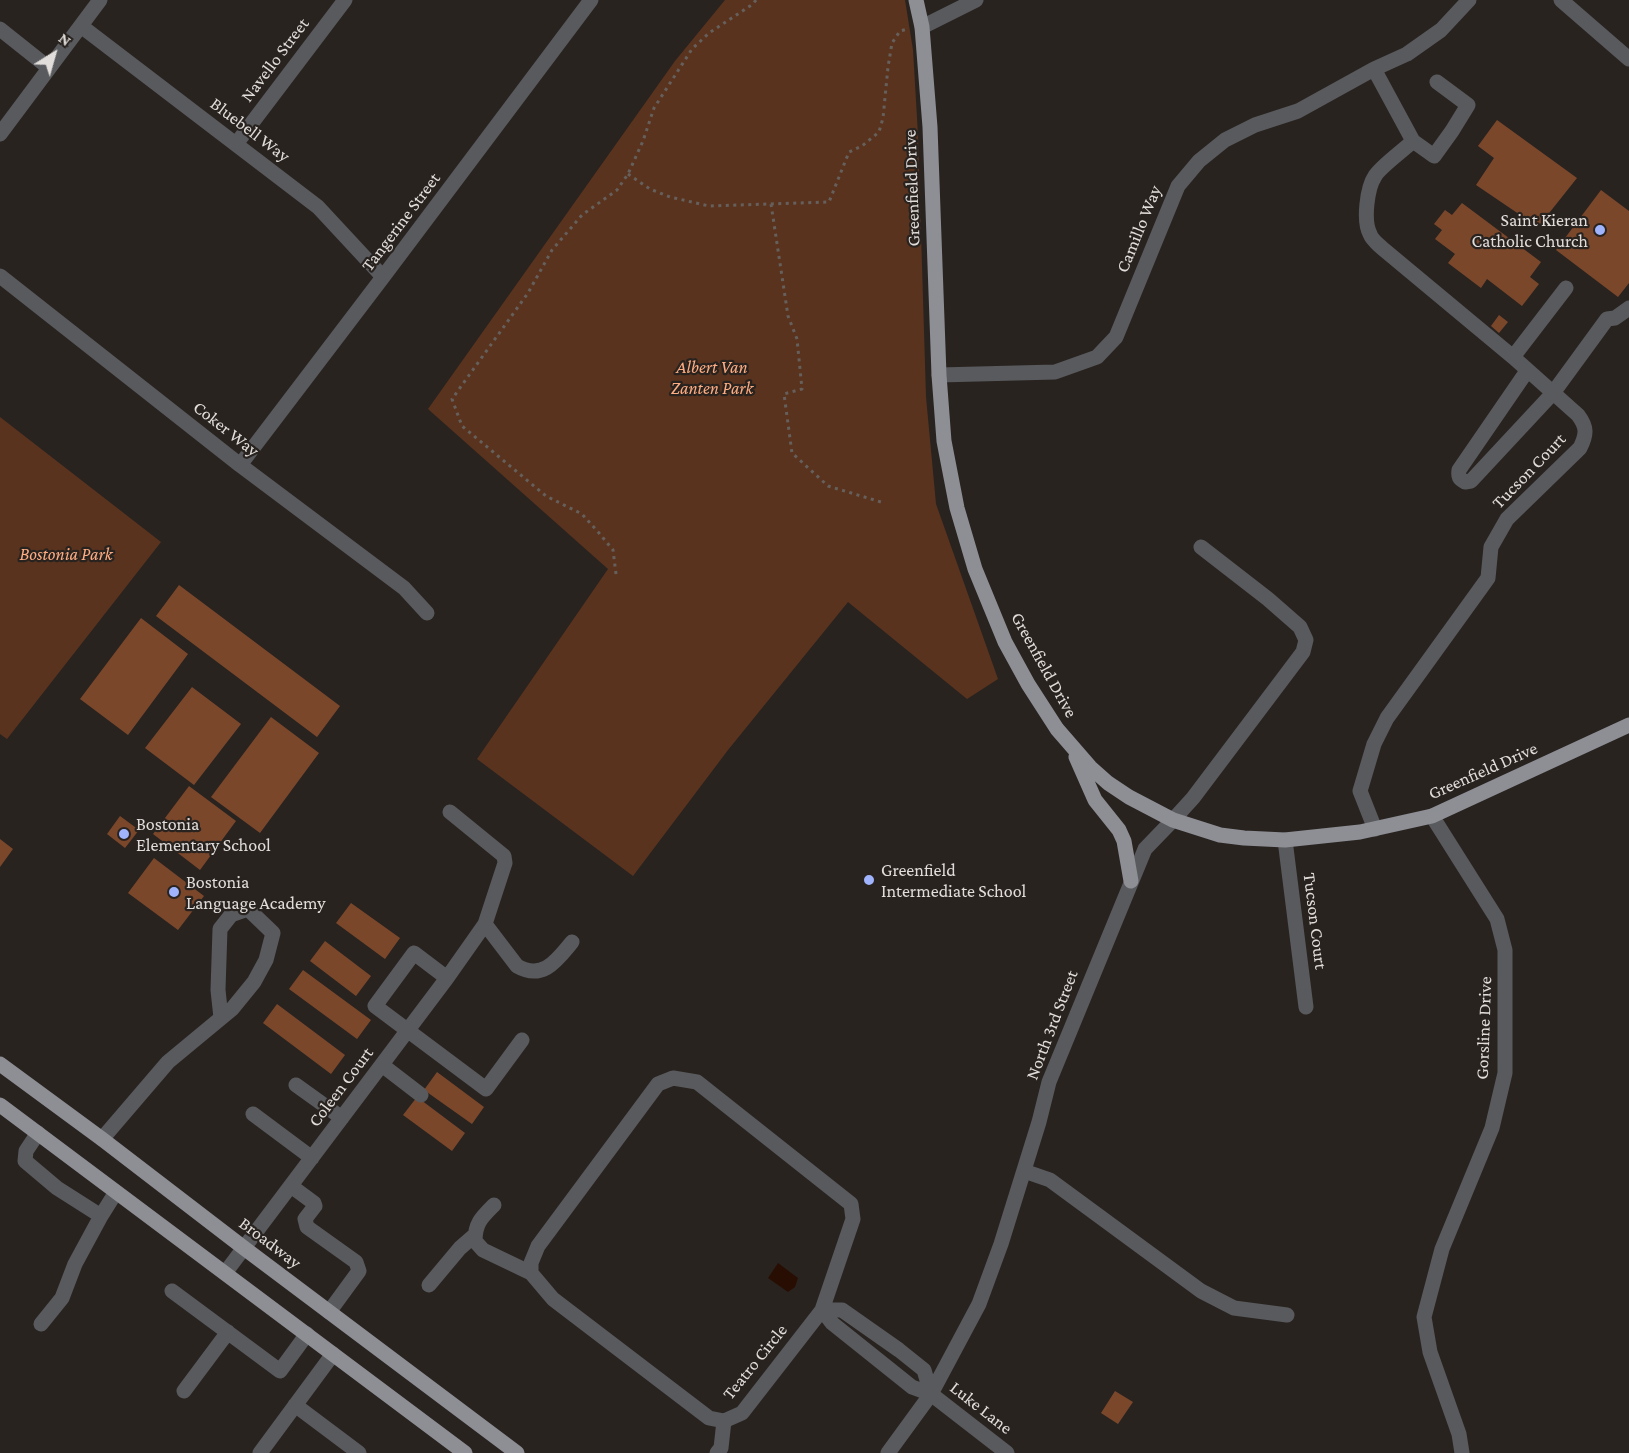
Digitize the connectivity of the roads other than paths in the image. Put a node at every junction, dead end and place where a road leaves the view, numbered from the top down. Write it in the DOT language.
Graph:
graph roads {
  1 [pos="100,0"];
  2 [pos="345,0"];
  3 [pos="591,0"];
  4 [pos="916,0"];
  5 [pos="976,0"];
  6 [pos="1469,0"];
  7 [pos="1561,0"];
  8 [pos="81,26"];
  9 [pos="922,27"];
  10 [pos="0,29"];
  11 [pos="1629,59"];
  12 [pos="49,68"];
  13 [pos="1374,69"];
  14 [pos="1437,82"];
  15 [pos="0,134"];
  16 [pos="1413,141"];
  17 [pos="236,144"];
  18 [pos="0,276"];
  19 [pos="383,278"];
  20 [pos="1566,288"];
  21 [pos="1629,308"];
  22 [pos="1513,357"];
  23 [pos="1527,371"];
  24 [pos="939,375"];
  25 [pos="1552,393"];
  26 [pos="240,465"];
  27 [pos="1201,547"];
  28 [pos="427,613"];
  29 [pos="1629,725"];
  30 [pos="1072,749"];
  31 [pos="450,812"];
  32 [pos="1432,816"];
  33 [pos="1173,820"];
  34 [pos="1375,830"];
  35 [pos="1285,840"];
  36 [pos="1131,881"];
  37 [pos="485,924"];
  38 [pos="572,942"];
  39 [pos="447,978"];
  40 [pos="1306,1007"];
  41 [pos="221,1018"];
  42 [pos="407,1031"];
  43 [pos="522,1040"];
  44 [pos="0,1064"];
  45 [pos="382,1065"];
  46 [pos="296,1085"];
  47 [pos="421,1095"];
  48 [pos="0,1105"];
  49 [pos="253,1114"];
  50 [pos="342,1118"];
  51 [pos="38,1133"];
  52 [pos="102,1139"];
  53 [pos="312,1158"];
  54 [pos="1024,1171"];
  55 [pos="291,1186"];
  56 [pos="116,1192"];
  57 [pos="494,1205"];
  58 [pos="101,1216"];
  59 [pos="475,1234"];
  60 [pos="244,1248"];
  61 [pos="225,1273"];
  62 [pos="531,1273"];
  63 [pos="429,1285"];
  64 [pos="172,1291"];
  65 [pos="822,1310"];
  66 [pos="329,1312"];
  67 [pos="1287,1315"];
  68 [pos="41,1324"];
  69 [pos="228,1332"];
  70 [pos="307,1334"];
  71 [pos="333,1354"];
  72 [pos="184,1391"];
  73 [pos="931,1394"];
  74 [pos="295,1405"];
  75 [pos="724,1421"];
  76 [pos="260,1453"];
  77 [pos="359,1453"];
  78 [pos="465,1453"];
  79 [pos="517,1453"];
  80 [pos="717,1453"];
  81 [pos="888,1453"];
  82 [pos="1007,1453"];
  83 [pos="1462,1453"];
  1 -- 8 [label="street"];
  2 -- 17 [label="street, Navello Street"];
  3 -- 19 [label="street, Tangerine Street"];
  4 -- 9 [label="main road, Greenfield Drive"];
  5 -- 9 [label="street"];
  6 -- 13 [label="street, Camillo Way"];
  7 -- 11 [label="street"];
  8 -- 12 [label="street"];
  8 -- 17 [label="street, Bluebell Way"];
  9 -- 24 [label="main road, Greenfield Drive"];
  10 -- 12 [label="street"];
  12 -- 15 [label="street"];
  13 -- 16 [label="street"];
  13 -- 24 [label="street, Camillo Way"];
  14 -- 16 [label="street"];
  16 -- 22 [label="street, Tucson Court"];
  17 -- 19 [label="street, Bluebell Way"];
  18 -- 26 [label="street, Coker Way"];
  19 -- 26 [label="street, Tangerine Street"];
  20 -- 22 [label="street"];
  21 -- 25 [label="street"];
  22 -- 23 [label="street, Tucson Court"];
  23 -- 25 [label="street, Tucson Court"];
  23 -- 25 [label="street"];
  24 -- 30 [label="main road, Greenfield Drive"];
  25 -- 34 [label="street, Tucson Court"];
  26 -- 28 [label="street, Coker Way"];
  27 -- 33 [label="street, North 3rd Street"];
  29 -- 32 [label="main road, Greenfield Drive"];
  30 -- 33 [label="main road, Greenfield Drive"];
  30 -- 36 [label="main road"];
  31 -- 37 [label="street, Coleen Court"];
  32 -- 34 [label="main road, Greenfield Drive"];
  32 -- 83 [label="street, Gorsline Drive"];
  33 -- 35 [label="main road, Greenfield Drive"];
  33 -- 36 [label="street, North 3rd Street"];
  34 -- 35 [label="main road, Greenfield Drive"];
  35 -- 40 [label="street, Tucson Court"];
  36 -- 54 [label="street, North 3rd Street"];
  37 -- 38 [label="street"];
  37 -- 39 [label="street, Coleen Court"];
  39 -- 42 [label="street, Coleen Court"];
  39 -- 42 [label="street"];
  41 -- 41 [label="street"];
  41 -- 52 [label="street"];
  42 -- 43 [label="street"];
  42 -- 45 [label="street, Coleen Court"];
  44 -- 52 [label="main road, Broadway"];
  45 -- 47 [label="street"];
  45 -- 50 [label="street, Coleen Court"];
  46 -- 50 [label="street"];
  48 -- 51 [label="main road"];
  49 -- 53 [label="street"];
  50 -- 53 [label="street, Coleen Court"];
  51 -- 56 [label="main road"];
  51 -- 58 [label="street"];
  52 -- 60 [label="main road, Broadway"];
  53 -- 55 [label="street, Coleen Court"];
  54 -- 67 [label="street"];
  54 -- 73 [label="street, North 3rd Street"];
  55 -- 60 [label="street, Coleen Court"];
  55 -- 66 [label="street"];
  56 -- 58 [label="street"];
  56 -- 61 [label="main road"];
  57 -- 59 [label="street"];
  58 -- 68 [label="street"];
  59 -- 62 [label="street"];
  59 -- 63 [label="street"];
  60 -- 61 [label="street, Coleen Court"];
  60 -- 66 [label="main road, Broadway"];
  61 -- 70 [label="main road"];
  62 -- 65 [label="street, Teatro Circle"];
  62 -- 75 [label="street, Teatro Circle"];
  64 -- 69 [label="street"];
  65 -- 73 [label="street, Luke Lane"];
  65 -- 73 [label="street"];
  65 -- 75 [label="street, Teatro Circle"];
  66 -- 79 [label="main road, Broadway"];
  69 -- 70 [label="street"];
  69 -- 72 [label="street"];
  70 -- 71 [label="main road"];
  71 -- 74 [label="street"];
  71 -- 78 [label="main road"];
  73 -- 81 [label="street, North 3rd Street"];
  73 -- 82 [label="street, Luke Lane"];
  74 -- 76 [label="street"];
  74 -- 77 [label="street"];
  75 -- 80 [label="street"];
}
